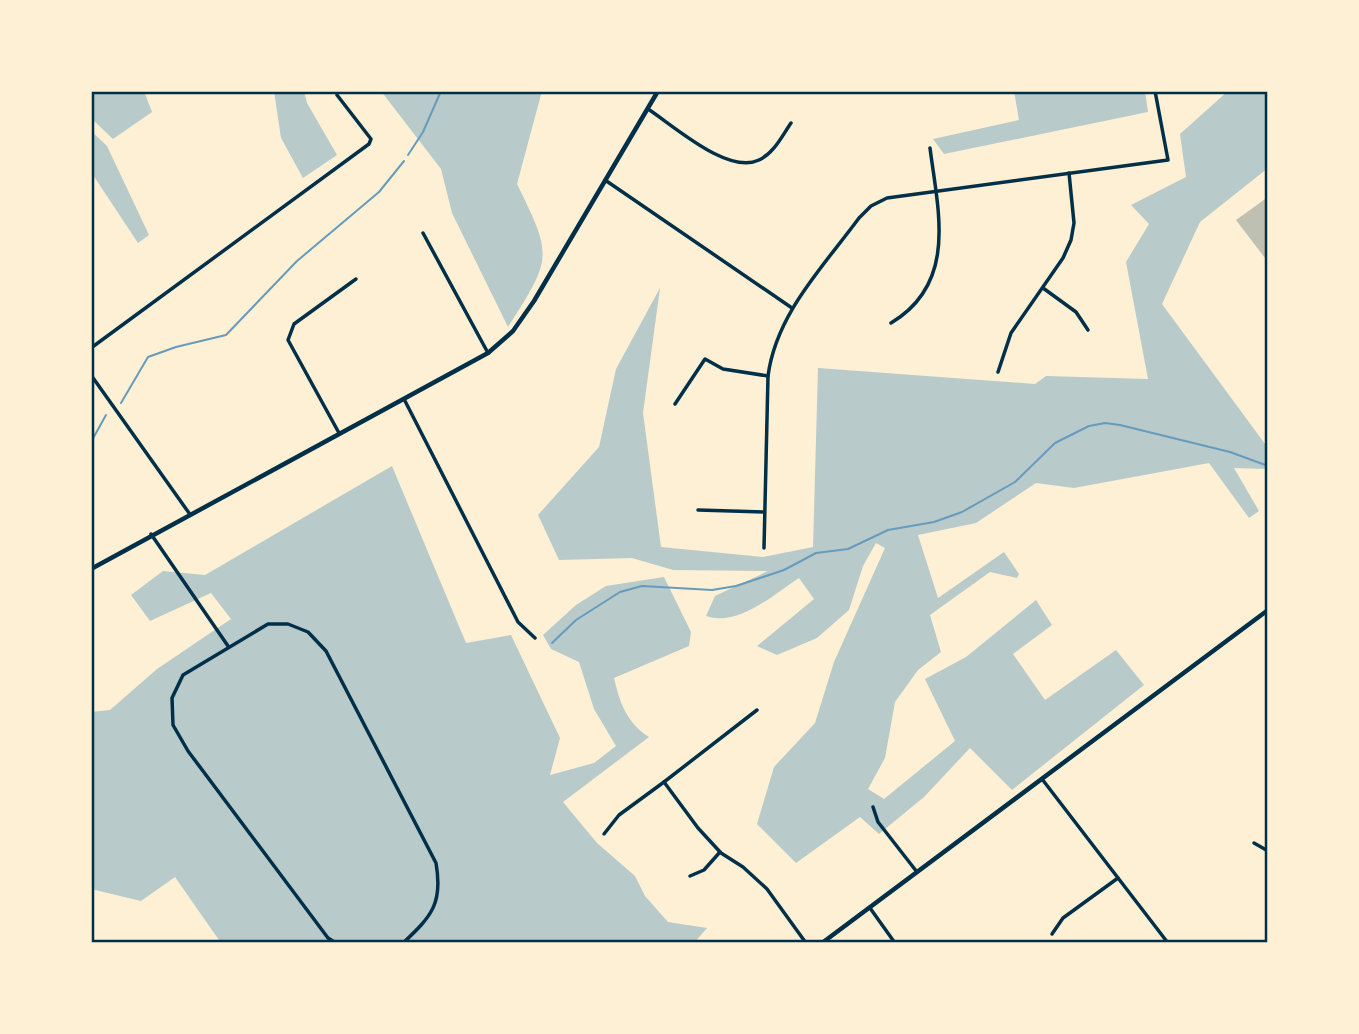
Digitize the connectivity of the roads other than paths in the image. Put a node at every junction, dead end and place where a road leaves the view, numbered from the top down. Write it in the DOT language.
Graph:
graph roads {
  1 [pos="658,91"];
  2 [pos="1155,91"];
  3 [pos="337,95"];
  4 [pos="648,109"];
  5 [pos="791,123"];
  6 [pos="930,148"];
  7 [pos="1069,173"];
  8 [pos="605,180"];
  9 [pos="935,191"];
  10 [pos="423,233"];
  11 [pos="356,279"];
  12 [pos="1044,288"];
  13 [pos="792,308"];
  14 [pos="891,323"];
  15 [pos="1088,330"];
  16 [pos="91,348"];
  17 [pos="488,353"];
  18 [pos="998,372"];
  19 [pos="91,375"];
  20 [pos="768,376"];
  21 [pos="404,399"];
  22 [pos="676,404"];
  23 [pos="339,433"];
  24 [pos="698,510"];
  25 [pos="764,512"];
  26 [pos="189,513"];
  27 [pos="151,534"];
  28 [pos="764,548"];
  29 [pos="91,569"];
  30 [pos="1268,610"];
  31 [pos="535,638"];
  32 [pos="228,646"];
  33 [pos="757,710"];
  34 [pos="1042,779"];
  35 [pos="664,782"];
  36 [pos="873,807"];
  37 [pos="604,835"];
  38 [pos="1254,843"];
  39 [pos="1268,851"];
  40 [pos="720,852"];
  41 [pos="917,872"];
  42 [pos="690,876"];
  43 [pos="1118,878"];
  44 [pos="870,908"];
  45 [pos="1052,934"];
  46 [pos="335,943"];
  47 [pos="403,943"];
  48 [pos="806,943"];
  49 [pos="822,943"];
  50 [pos="895,943"];
  51 [pos="1168,943"];
  1 -- 4 [label="main road"];
  2 -- 7 [label="street"];
  3 -- 16 [label="street"];
  4 -- 5 [label="street"];
  4 -- 8 [label="main road"];
  6 -- 9 [label="street"];
  7 -- 9 [label="street"];
  7 -- 12 [label="street"];
  8 -- 13 [label="street"];
  8 -- 17 [label="main road"];
  9 -- 13 [label="street"];
  9 -- 14 [label="street"];
  10 -- 17 [label="street"];
  11 -- 23 [label="street"];
  12 -- 15 [label="street"];
  12 -- 18 [label="street"];
  13 -- 20 [label="street"];
  17 -- 21 [label="main road"];
  19 -- 26 [label="street"];
  20 -- 22 [label="street"];
  20 -- 25 [label="street"];
  21 -- 23 [label="main road"];
  21 -- 31 [label="street"];
  23 -- 26 [label="main road"];
  24 -- 25 [label="street"];
  25 -- 28 [label="street"];
  26 -- 27 [label="main road"];
  27 -- 29 [label="main road"];
  27 -- 32 [label="street"];
  30 -- 34 [label="main road"];
  32 -- 46 [label="street"];
  32 -- 47 [label="street"];
  33 -- 35 [label="street"];
  34 -- 41 [label="main road"];
  34 -- 43 [label="street"];
  35 -- 37 [label="street"];
  35 -- 40 [label="street"];
  36 -- 41 [label="street"];
  38 -- 39 [label="street"];
  40 -- 42 [label="street"];
  40 -- 48 [label="street"];
  41 -- 44 [label="main road"];
  43 -- 45 [label="street"];
  43 -- 51 [label="street"];
  44 -- 49 [label="main road"];
  44 -- 50 [label="street"];
}
